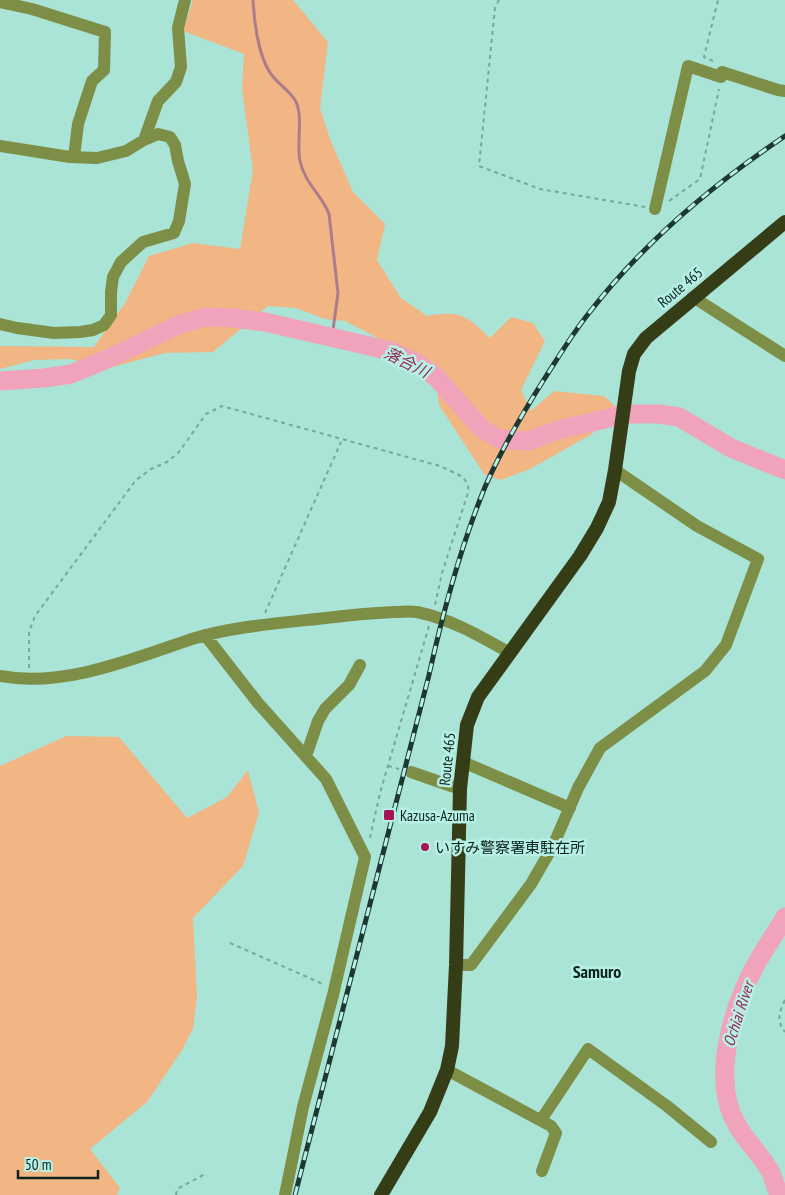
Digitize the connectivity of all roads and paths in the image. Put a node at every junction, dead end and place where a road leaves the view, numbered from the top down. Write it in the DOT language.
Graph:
graph roads {
  1 [pos="185,0"];
  2 [pos="499,0"];
  3 [pos="718,0"];
  4 [pos="0,2"];
  5 [pos="722,75"];
  6 [pos="785,91"];
  7 [pos="144,140"];
  8 [pos="0,146"];
  9 [pos="74,157"];
  10 [pos="656,209"];
  11 [pos="785,222"];
  12 [pos="693,297"];
  13 [pos="0,324"];
  14 [pos="785,356"];
  15 [pos="341,442"];
  16 [pos="615,470"];
  17 [pos="432,616"];
  18 [pos="259,626"];
  19 [pos="205,635"];
  20 [pos="510,653"];
  21 [pos="360,665"];
  22 [pos="0,676"];
  23 [pos="30,678"];
  24 [pos="306,756"];
  25 [pos="463,762"];
  26 [pos="411,772"];
  27 [pos="460,789"];
  28 [pos="570,808"];
  29 [pos="366,857"];
  30 [pos="230,943"];
  31 [pos="456,964"];
  32 [pos="335,989"];
  33 [pos="785,1000"];
  34 [pos="785,1032"];
  35 [pos="447,1070"];
  36 [pos="541,1120"];
  37 [pos="711,1142"];
  38 [pos="542,1171"];
  39 [pos="205,1174"];
  40 [pos="176,1195"];
  41 [pos="285,1195"];
  42 [pos="381,1195"];
  1 -- 7 [label="street"];
  2 -- 10 [label="path"];
  3 -- 5 [label="path"];
  4 -- 9 [label="street"];
  5 -- 6 [label="street"];
  5 -- 10 [label="path"];
  5 -- 10 [label="street"];
  7 -- 9 [label="street"];
  7 -- 13 [label="street"];
  8 -- 9 [label="street"];
  11 -- 12 [label="highway, Route 465"];
  12 -- 14 [label="street"];
  12 -- 16 [label="highway, Route 465"];
  15 -- 18 [label="path"];
  16 -- 20 [label="highway, Route 465"];
  16 -- 28 [label="street"];
  17 -- 18 [label="street"];
  17 -- 20 [label="street"];
  17 -- 23 [label="path"];
  17 -- 29 [label="path"];
  18 -- 19 [label="street"];
  19 -- 23 [label="street"];
  19 -- 24 [label="street"];
  20 -- 25 [label="highway, Route 465"];
  21 -- 24 [label="street"];
  22 -- 23 [label="street"];
  24 -- 29 [label="street"];
  25 -- 27 [label="highway, Route 465"];
  25 -- 28 [label="street"];
  26 -- 27 [label="street"];
  27 -- 31 [label="highway, Route 465"];
  28 -- 31 [label="street"];
  29 -- 32 [label="street"];
  30 -- 32 [label="path"];
  31 -- 35 [label="highway, Route 465"];
  32 -- 41 [label="street"];
  33 -- 34 [label="path"];
  35 -- 36 [label="street"];
  35 -- 42 [label="highway, Route 465"];
  36 -- 37 [label="street"];
  36 -- 38 [label="street"];
  39 -- 40 [label="path"];
}
